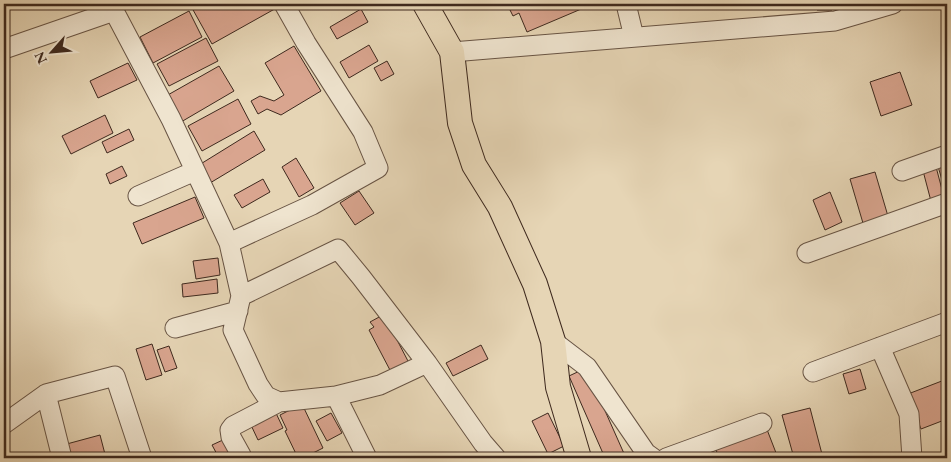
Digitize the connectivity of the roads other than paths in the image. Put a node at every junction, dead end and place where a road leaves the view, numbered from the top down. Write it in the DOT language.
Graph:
graph roads {
  1 [pos="284,4"];
  2 [pos="425,4"];
  3 [pos="626,4"];
  4 [pos="893,4"];
  5 [pos="113,7"];
  6 [pos="634,37"];
  7 [pos="4,49"];
  8 [pos="452,52"];
  9 [pos="947,155"];
  10 [pos="195,171"];
  11 [pos="902,171"];
  12 [pos="138,196"];
  13 [pos="947,203"];
  14 [pos="229,243"];
  15 [pos="807,253"];
  16 [pos="239,303"];
  17 [pos="947,322"];
  18 [pos="175,328"];
  19 [pos="553,341"];
  20 [pos="880,347"];
  21 [pos="427,364"];
  22 [pos="813,372"];
  23 [pos="46,394"];
  24 [pos="336,396"];
  25 [pos="279,402"];
  26 [pos="762,423"];
  27 [pos="4,424"];
  28 [pos="241,455"];
  29 [pos="576,457"];
  30 [pos="62,458"];
  31 [pos="142,458"];
  32 [pos="367,458"];
  33 [pos="496,458"];
  34 [pos="653,458"];
  35 [pos="666,458"];
  36 [pos="912,458"];
  1 -- 14 [label="street"];
  2 -- 8 [label="main road"];
  3 -- 6 [label="street"];
  4 -- 6 [label="street"];
  5 -- 7 [label="street"];
  5 -- 10 [label="street"];
  6 -- 8 [label="street"];
  8 -- 19 [label="main road"];
  9 -- 11 [label="street"];
  10 -- 12 [label="street"];
  10 -- 14 [label="street"];
  13 -- 15 [label="street"];
  14 -- 16 [label="street"];
  16 -- 18 [label="street"];
  16 -- 21 [label="street"];
  16 -- 25 [label="street"];
  17 -- 20 [label="street"];
  19 -- 29 [label="main road"];
  19 -- 34 [label="street"];
  20 -- 22 [label="street"];
  20 -- 36 [label="street"];
  21 -- 24 [label="street"];
  21 -- 33 [label="street"];
  23 -- 27 [label="street"];
  23 -- 30 [label="street"];
  23 -- 31 [label="street"];
  24 -- 25 [label="street"];
  24 -- 32 [label="street"];
  25 -- 28 [label="street"];
  26 -- 35 [label="street"];
}
